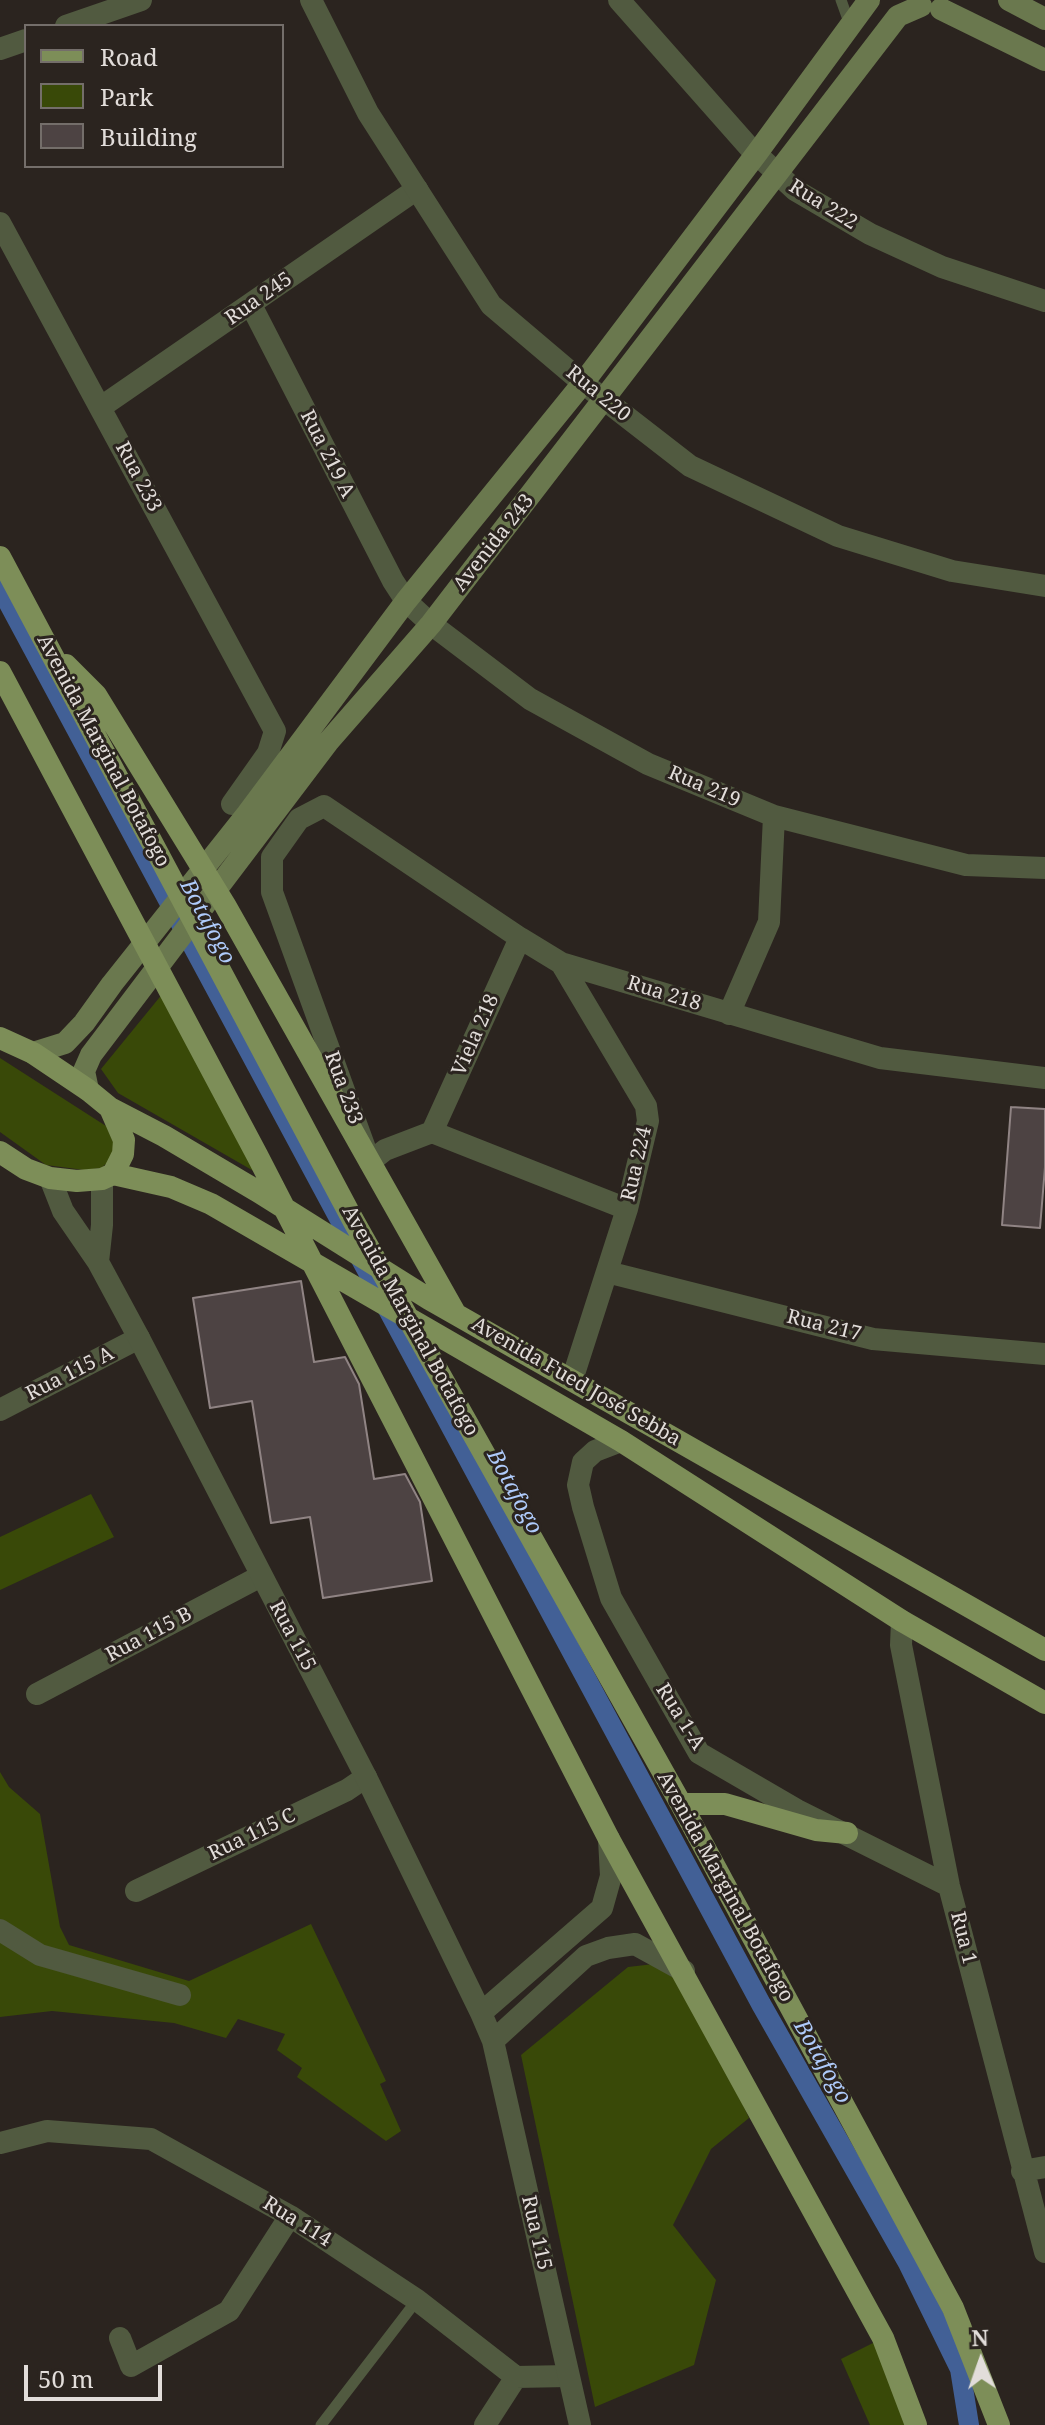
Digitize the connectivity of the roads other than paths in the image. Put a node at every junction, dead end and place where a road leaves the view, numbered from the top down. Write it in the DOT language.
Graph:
graph roads {
  1 [pos="141,0"];
  2 [pos="311,0"];
  3 [pos="619,0"];
  4 [pos="841,0"];
  5 [pos="869,0"];
  6 [pos="1009,0"];
  7 [pos="933,4"];
  8 [pos="1045,19"];
  9 [pos="72,24"];
  10 [pos="850,25"];
  11 [pos="24,41"];
  12 [pos="0,49"];
  13 [pos="1045,60"];
  14 [pos="757,153"];
  15 [pos="775,173"];
  16 [pos="417,189"];
  17 [pos="0,223"];
  18 [pos="1045,301"];
  19 [pos="251,305"];
  20 [pos="583,383"];
  21 [pos="604,400"];
  22 [pos="101,407"];
  23 [pos="0,557"];
  24 [pos="1045,586"];
  25 [pos="406,601"];
  26 [pos="431,624"];
  27 [pos="49,648"];
  28 [pos="0,672"];
  29 [pos="324,806"];
  30 [pos="240,809"];
  31 [pos="774,816"];
  32 [pos="1045,868"];
  33 [pos="520,938"];
  34 [pos="561,963"];
  35 [pos="729,1014"];
  36 [pos="0,1038"];
  37 [pos="33,1053"];
  38 [pos="1045,1078"];
  39 [pos="88,1090"];
  40 [pos="110,1108"];
  41 [pos="432,1132"];
  42 [pos="0,1152"];
  43 [pos="370,1162"];
  44 [pos="107,1176"];
  45 [pos="50,1178"];
  46 [pos="627,1209"];
  47 [pos="98,1262"];
  48 [pos="607,1272"];
  49 [pos="455,1313"];
  50 [pos="139,1338"];
  51 [pos="1045,1354"];
  52 [pos="476,1356"];
  53 [pos="572,1380"];
  54 [pos="0,1410"];
  55 [pos="621,1441"];
  56 [pos="261,1576"];
  57 [pos="902,1621"];
  58 [pos="1045,1650"];
  59 [pos="37,1694"];
  60 [pos="1045,1703"];
  61 [pos="366,1777"];
  62 [pos="681,1804"];
  63 [pos="847,1833"];
  64 [pos="609,1839"];
  65 [pos="949,1886"];
  66 [pos="136,1891"];
  67 [pos="0,1930"];
  68 [pos="684,1971"];
  69 [pos="180,1995"];
  70 [pos="481,2013"];
  71 [pos="493,2041"];
  72 [pos="0,2143"];
  73 [pos="1045,2167"];
  74 [pos="1022,2171"];
  75 [pos="290,2216"];
  76 [pos="1045,2252"];
  77 [pos="417,2300"];
  78 [pos="120,2338"];
  79 [pos="568,2376"];
  80 [pos="516,2377"];
  81 [pos="321,2425"];
  82 [pos="485,2425"];
  83 [pos="580,2425"];
  84 [pos="916,2425"];
  85 [pos="999,2425"];
  1 -- 9 [label="street"];
  2 -- 16 [label="street, Rua 220"];
  3 -- 14 [label="street, Rua 222"];
  4 -- 10 [label="lane"];
  5 -- 10 [label="main road, Avenida 243"];
  6 -- 8 [label="main road"];
  7 -- 13 [label="main road"];
  7 -- 15 [label="main road, Avenida 243"];
  10 -- 14 [label="main road, Avenida 243"];
  11 -- 12 [label="street"];
  14 -- 15 [label="street, Rua 222"];
  14 -- 20 [label="main road, Avenida 243"];
  15 -- 18 [label="street, Rua 222"];
  15 -- 21 [label="main road, Avenida 243"];
  16 -- 19 [label="street, Rua 245"];
  16 -- 20 [label="street, Rua 220"];
  17 -- 22 [label="street, Rua 233"];
  19 -- 22 [label="street, Rua 245"];
  19 -- 25 [label="street, Rua 219 A"];
  20 -- 21 [label="street, Rua 220"];
  20 -- 25 [label="main road, Avenida 243"];
  21 -- 24 [label="street, Rua 220"];
  21 -- 26 [label="main road, Avenida 243"];
  22 -- 30 [label="street, Rua 233"];
  23 -- 27 [label="main road, Avenida Marginal Botafogo"];
  25 -- 26 [label="street, Rua 219"];
  25 -- 30 [label="main road, Avenida 243"];
  26 -- 31 [label="street, Rua 219"];
  26 -- 39 [label="main road, Avenida 243"];
  27 -- 43 [label="main road"];
  27 -- 62 [label="main road, Avenida Marginal Botafogo"];
  28 -- 64 [label="main road"];
  29 -- 33 [label="street, Rua 218"];
  29 -- 43 [label="street, Rua 233"];
  30 -- 37 [label="main road, Avenida 243"];
  31 -- 32 [label="street, Rua 219"];
  31 -- 35 [label="street"];
  33 -- 34 [label="street, Rua 218"];
  33 -- 41 [label="street, Viela 218"];
  34 -- 35 [label="street, Rua 218"];
  34 -- 46 [label="street, Rua 224"];
  35 -- 38 [label="street, Rua 218"];
  36 -- 37 [label="main road, Avenida Fued José Sebba"];
  37 -- 39 [label="main road, Avenida Fued José Sebba"];
  39 -- 40 [label="main road, Avenida Fued José Sebba"];
  40 -- 44 [label="main road"];
  40 -- 49 [label="main road, Avenida Fued José Sebba"];
  41 -- 43 [label="street"];
  41 -- 46 [label="street"];
  42 -- 45 [label="main road"];
  43 -- 49 [label="main road"];
  44 -- 45 [label="main road, Avenida Fued José Sebba"];
  44 -- 47 [label="street"];
  44 -- 52 [label="main road, Avenida Fued José Sebba"];
  45 -- 47 [label="street, Rua 115"];
  46 -- 48 [label="street, Rua 224"];
  47 -- 50 [label="street, Rua 115"];
  48 -- 51 [label="street, Rua 217"];
  48 -- 53 [label="street, Rua 224"];
  49 -- 53 [label="main road, Avenida Fued José Sebba"];
  50 -- 54 [label="street, Rua 115 A"];
  50 -- 56 [label="street, Rua 115"];
  52 -- 53 [label="main road"];
  52 -- 55 [label="main road, Avenida Fued José Sebba"];
  53 -- 58 [label="main road, Avenida Fued José Sebba"];
  55 -- 57 [label="main road, Avenida Fued José Sebba"];
  55 -- 63 [label="street, Rua 1-A"];
  56 -- 59 [label="street, Rua 115 B"];
  56 -- 61 [label="street, Rua 115"];
  57 -- 60 [label="main road, Avenida Fued José Sebba"];
  57 -- 65 [label="street, Rua 1"];
  61 -- 66 [label="street, Rua 115 C"];
  61 -- 70 [label="street, Rua 115"];
  62 -- 63 [label="main road"];
  62 -- 85 [label="main road, Avenida Marginal Botafogo"];
  63 -- 65 [label="street, Rua 1-A"];
  64 -- 68 [label="main road"];
  64 -- 70 [label="street"];
  65 -- 74 [label="street, Rua 1"];
  67 -- 69 [label="street"];
  68 -- 71 [label="street"];
  68 -- 84 [label="main road"];
  70 -- 71 [label="street, Rua 115"];
  71 -- 79 [label="street, Rua 115"];
  72 -- 75 [label="street, Rua 114"];
  73 -- 74 [label="street"];
  74 -- 76 [label="street, Rua 1"];
  75 -- 77 [label="street, Rua 114"];
  75 -- 78 [label="street"];
  77 -- 80 [label="street, Rua 114"];
  77 -- 81 [label="lane"];
  79 -- 80 [label="street"];
  79 -- 83 [label="street, Rua 115"];
  80 -- 82 [label="street"];
}
